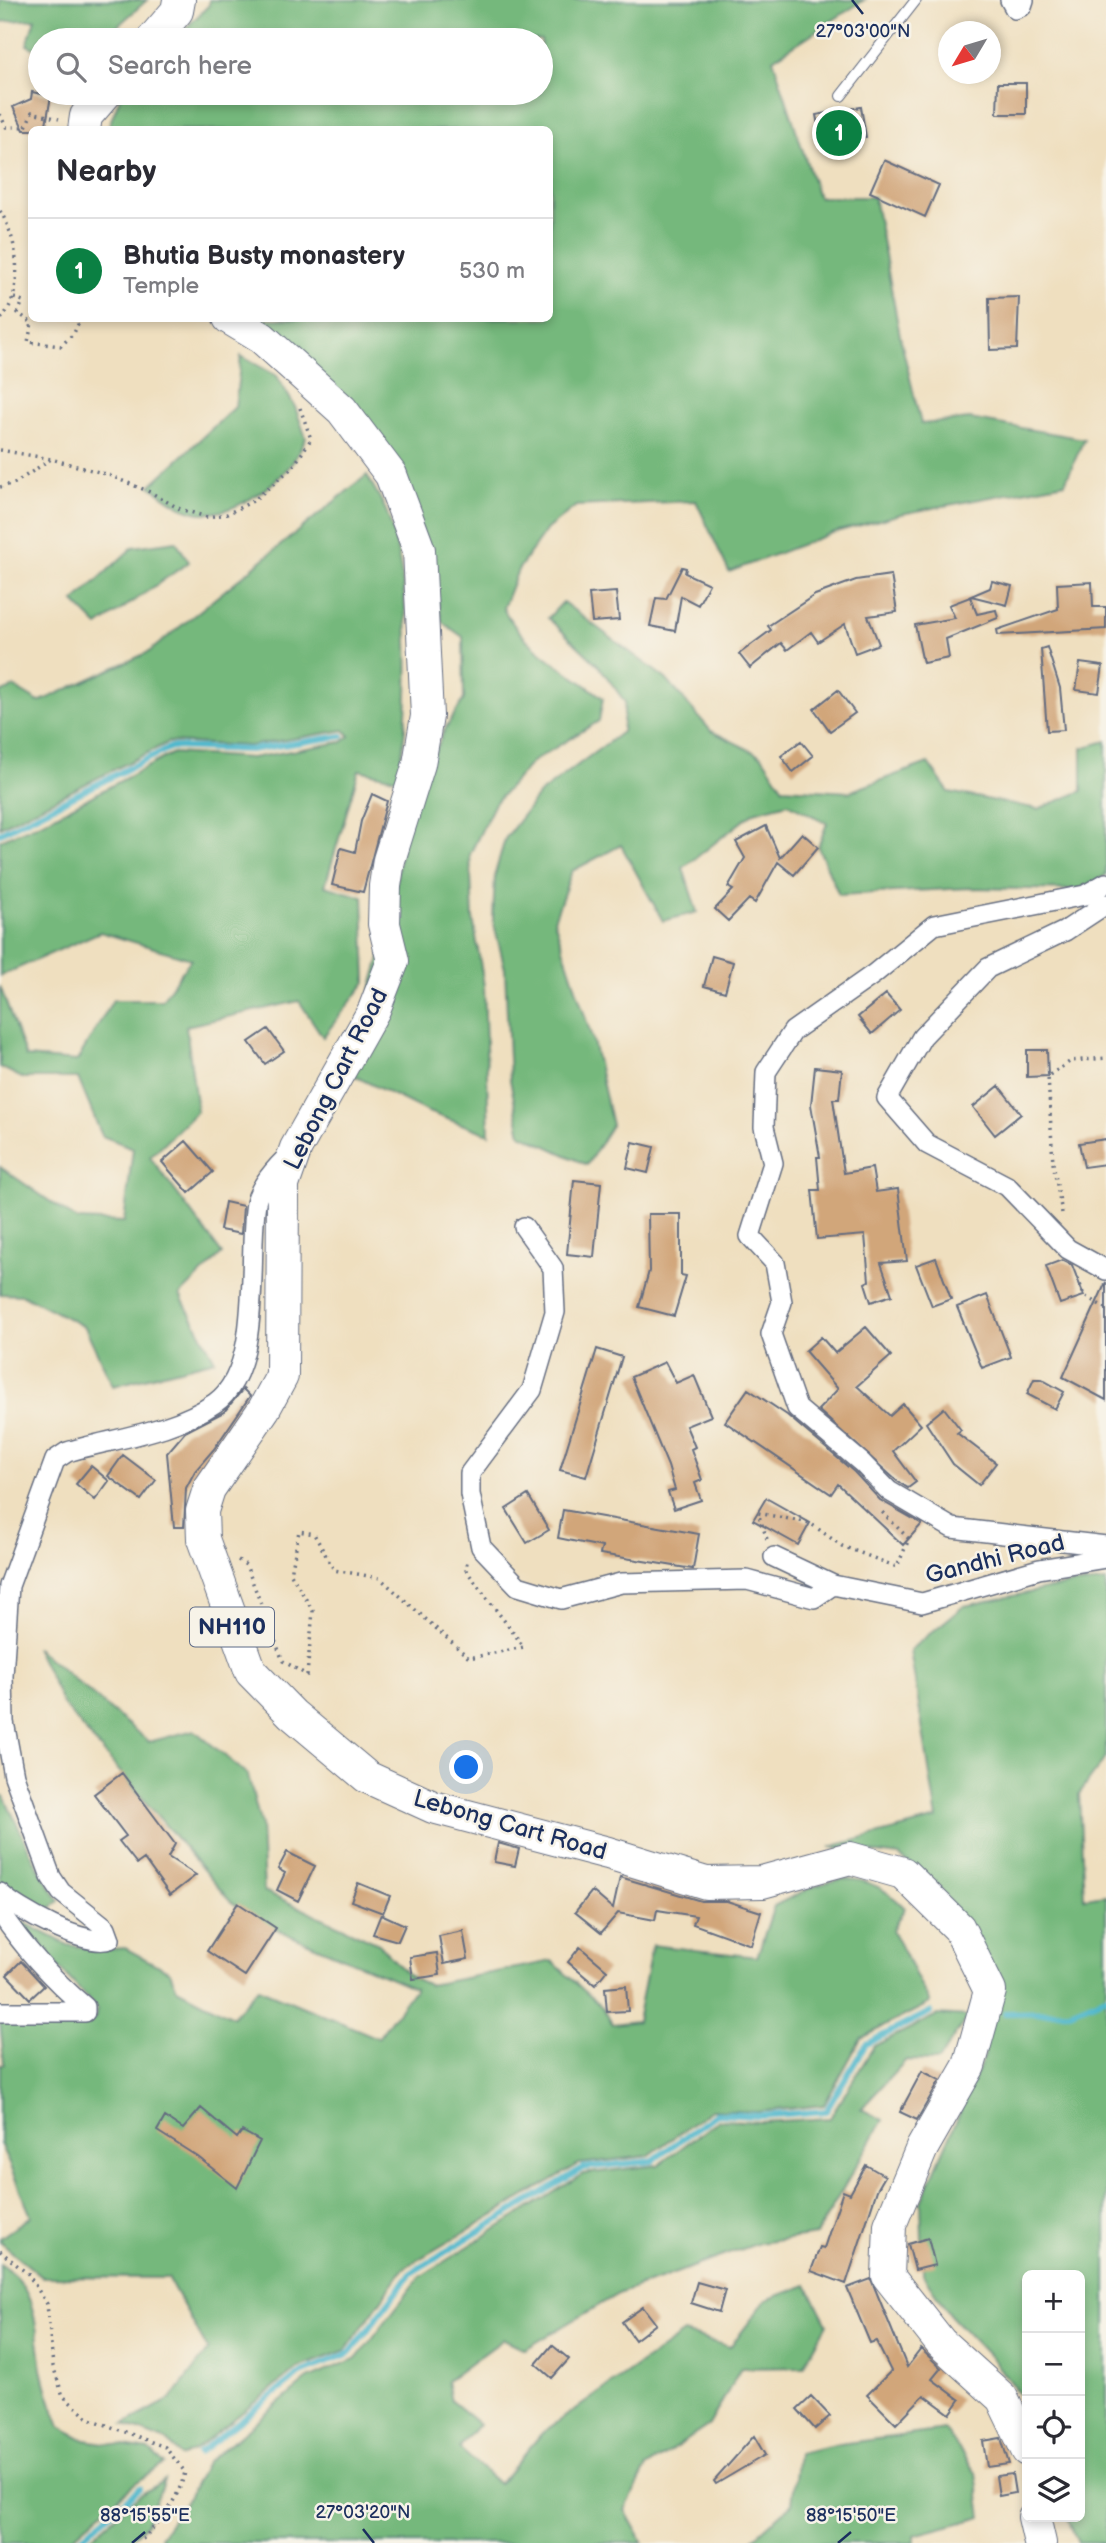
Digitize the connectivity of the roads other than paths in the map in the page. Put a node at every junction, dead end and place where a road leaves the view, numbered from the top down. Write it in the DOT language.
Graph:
graph roads {
  1 [pos="179,0"];
  2 [pos="916,0"];
  3 [pos="1010,0"];
  4 [pos="1024,0"];
  5 [pos="162,28"];
  6 [pos="841,96"];
  7 [pos="96,105"];
  8 [pos="84,126"];
  9 [pos="236,322"];
  10 [pos="1106,883"];
  11 [pos="1106,904"];
  12 [pos="296,1148"];
  13 [pos="524,1227"];
  14 [pos="1106,1270"];
  15 [pos="1106,1546"];
  16 [pos="774,1557"];
  17 [pos="1106,1558"];
  18 [pos="833,1585"];
  19 [pos="0,1893"];
  20 [pos="0,1912"];
  21 [pos="0,2012"];
  22 [pos="1022,2440"];
  23 [pos="1035,2522"];
  24 [pos="1040,2543"];
  1 -- 5 [label="highway"];
  2 -- 6 [label="lane"];
  3 -- 4 [label="street"];
  7 -- 8 [label="highway"];
  9 -- 12 [label="highway, Lebong Cart Road / NH110"];
  10 -- 15 [label="street"];
  11 -- 14 [label="street"];
  12 -- 19 [label="street"];
  12 -- 22 [label="highway, Lebong Cart Road / NH110"];
  13 -- 18 [label="street, Gandhi Road"];
  16 -- 18 [label="street"];
  17 -- 18 [label="street, Gandhi Road"];
  20 -- 21 [label="street"];
  23 -- 24 [label="highway"];
}
